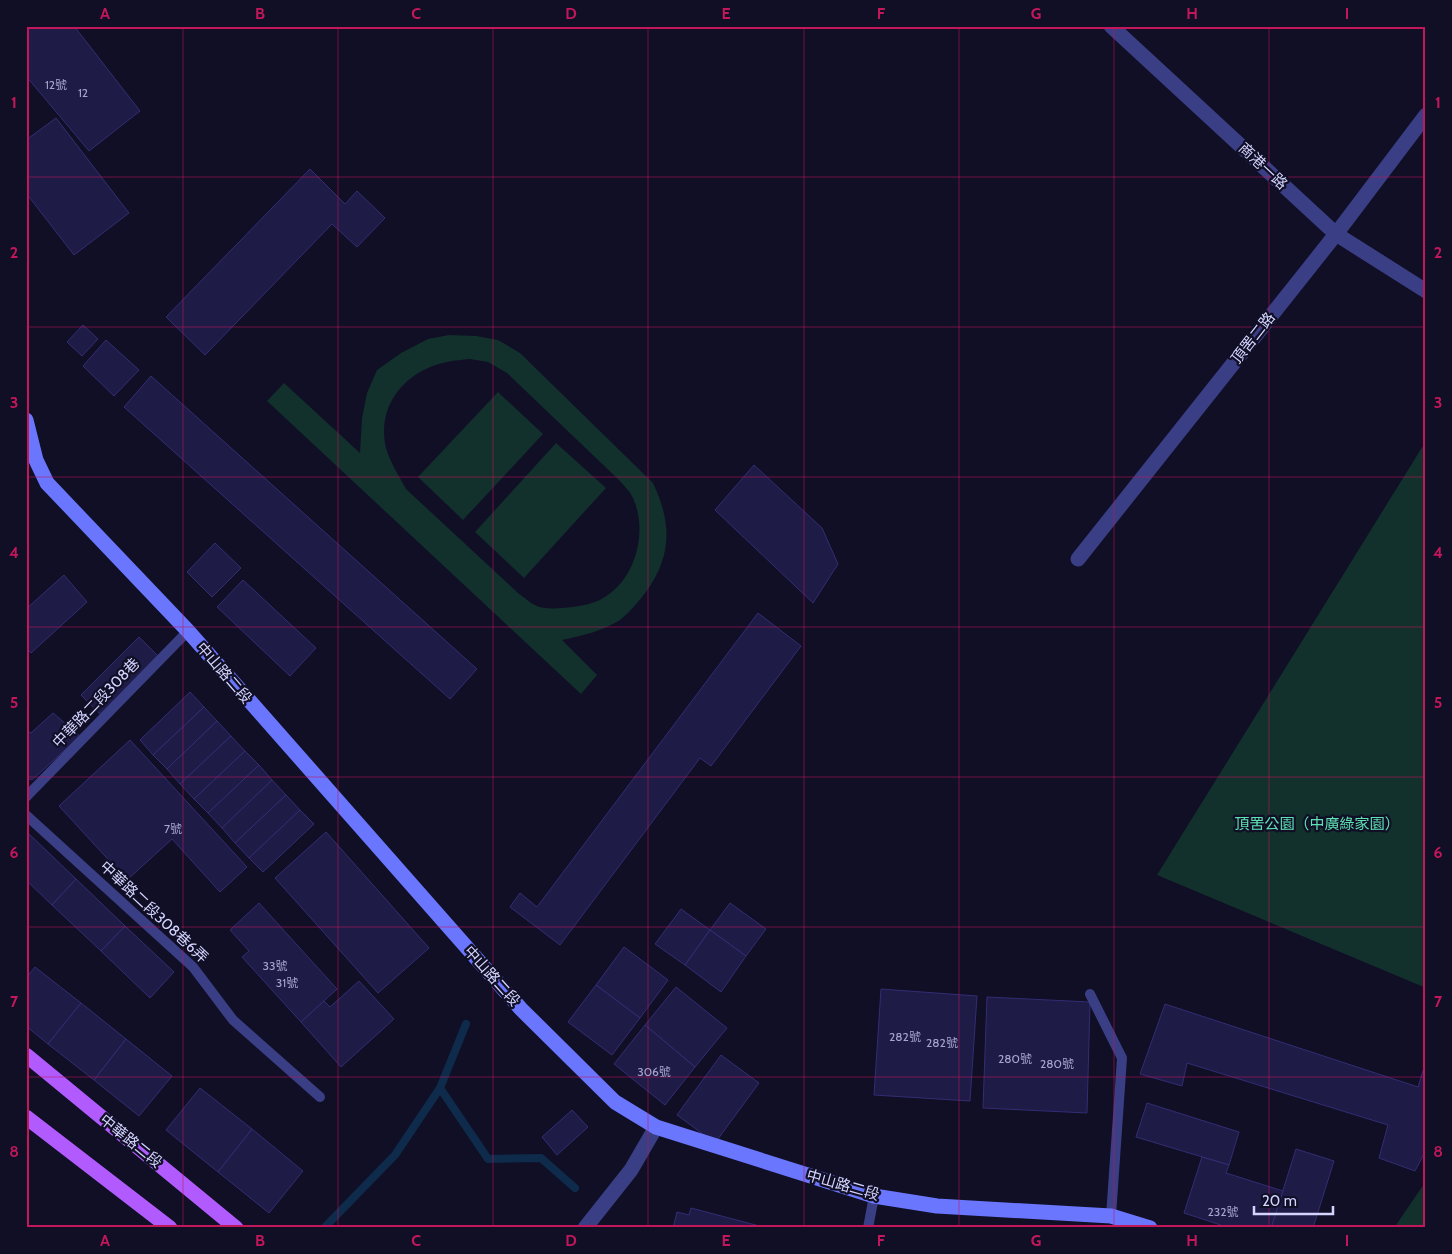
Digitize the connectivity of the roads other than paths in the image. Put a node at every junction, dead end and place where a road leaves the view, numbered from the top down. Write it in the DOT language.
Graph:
graph roads {
  1 [pos="1111,26"];
  2 [pos="1426,115"];
  3 [pos="1336,234"];
  4 [pos="1426,291"];
  5 [pos="27,428"];
  6 [pos="1078,559"];
  7 [pos="188,631"];
  8 [pos="26,796"];
  9 [pos="26,815"];
  10 [pos="1090,994"];
  11 [pos="26,1055"];
  12 [pos="320,1097"];
  13 [pos="26,1117"];
  14 [pos="656,1127"];
  15 [pos="874,1196"];
  16 [pos="1111,1216"];
  17 [pos="170,1228"];
  18 [pos="236,1228"];
  19 [pos="585,1228"];
  20 [pos="868,1228"];
  21 [pos="1150,1228"];
  1 -- 3 [label="street, 商港一路"];
  2 -- 3 [label="street, 頂罟二路"];
  3 -- 4 [label="street, 商港一路"];
  3 -- 6 [label="street, 頂罟二路"];
  5 -- 7 [label="main road, 中山路二段"];
  7 -- 8 [label="lane, 中華路二段308巷"];
  7 -- 14 [label="main road, 中山路二段"];
  9 -- 12 [label="lane, 中華路二段308巷6弄"];
  10 -- 16 [label="lane"];
  11 -- 18 [label="main road, 中華路二段"];
  13 -- 17 [label="main road"];
  14 -- 15 [label="main road, 中山路二段"];
  14 -- 19 [label="street"];
  15 -- 16 [label="main road, 中山路二段"];
  15 -- 20 [label="lane"];
  16 -- 21 [label="main road, 中山路二段"];
}
